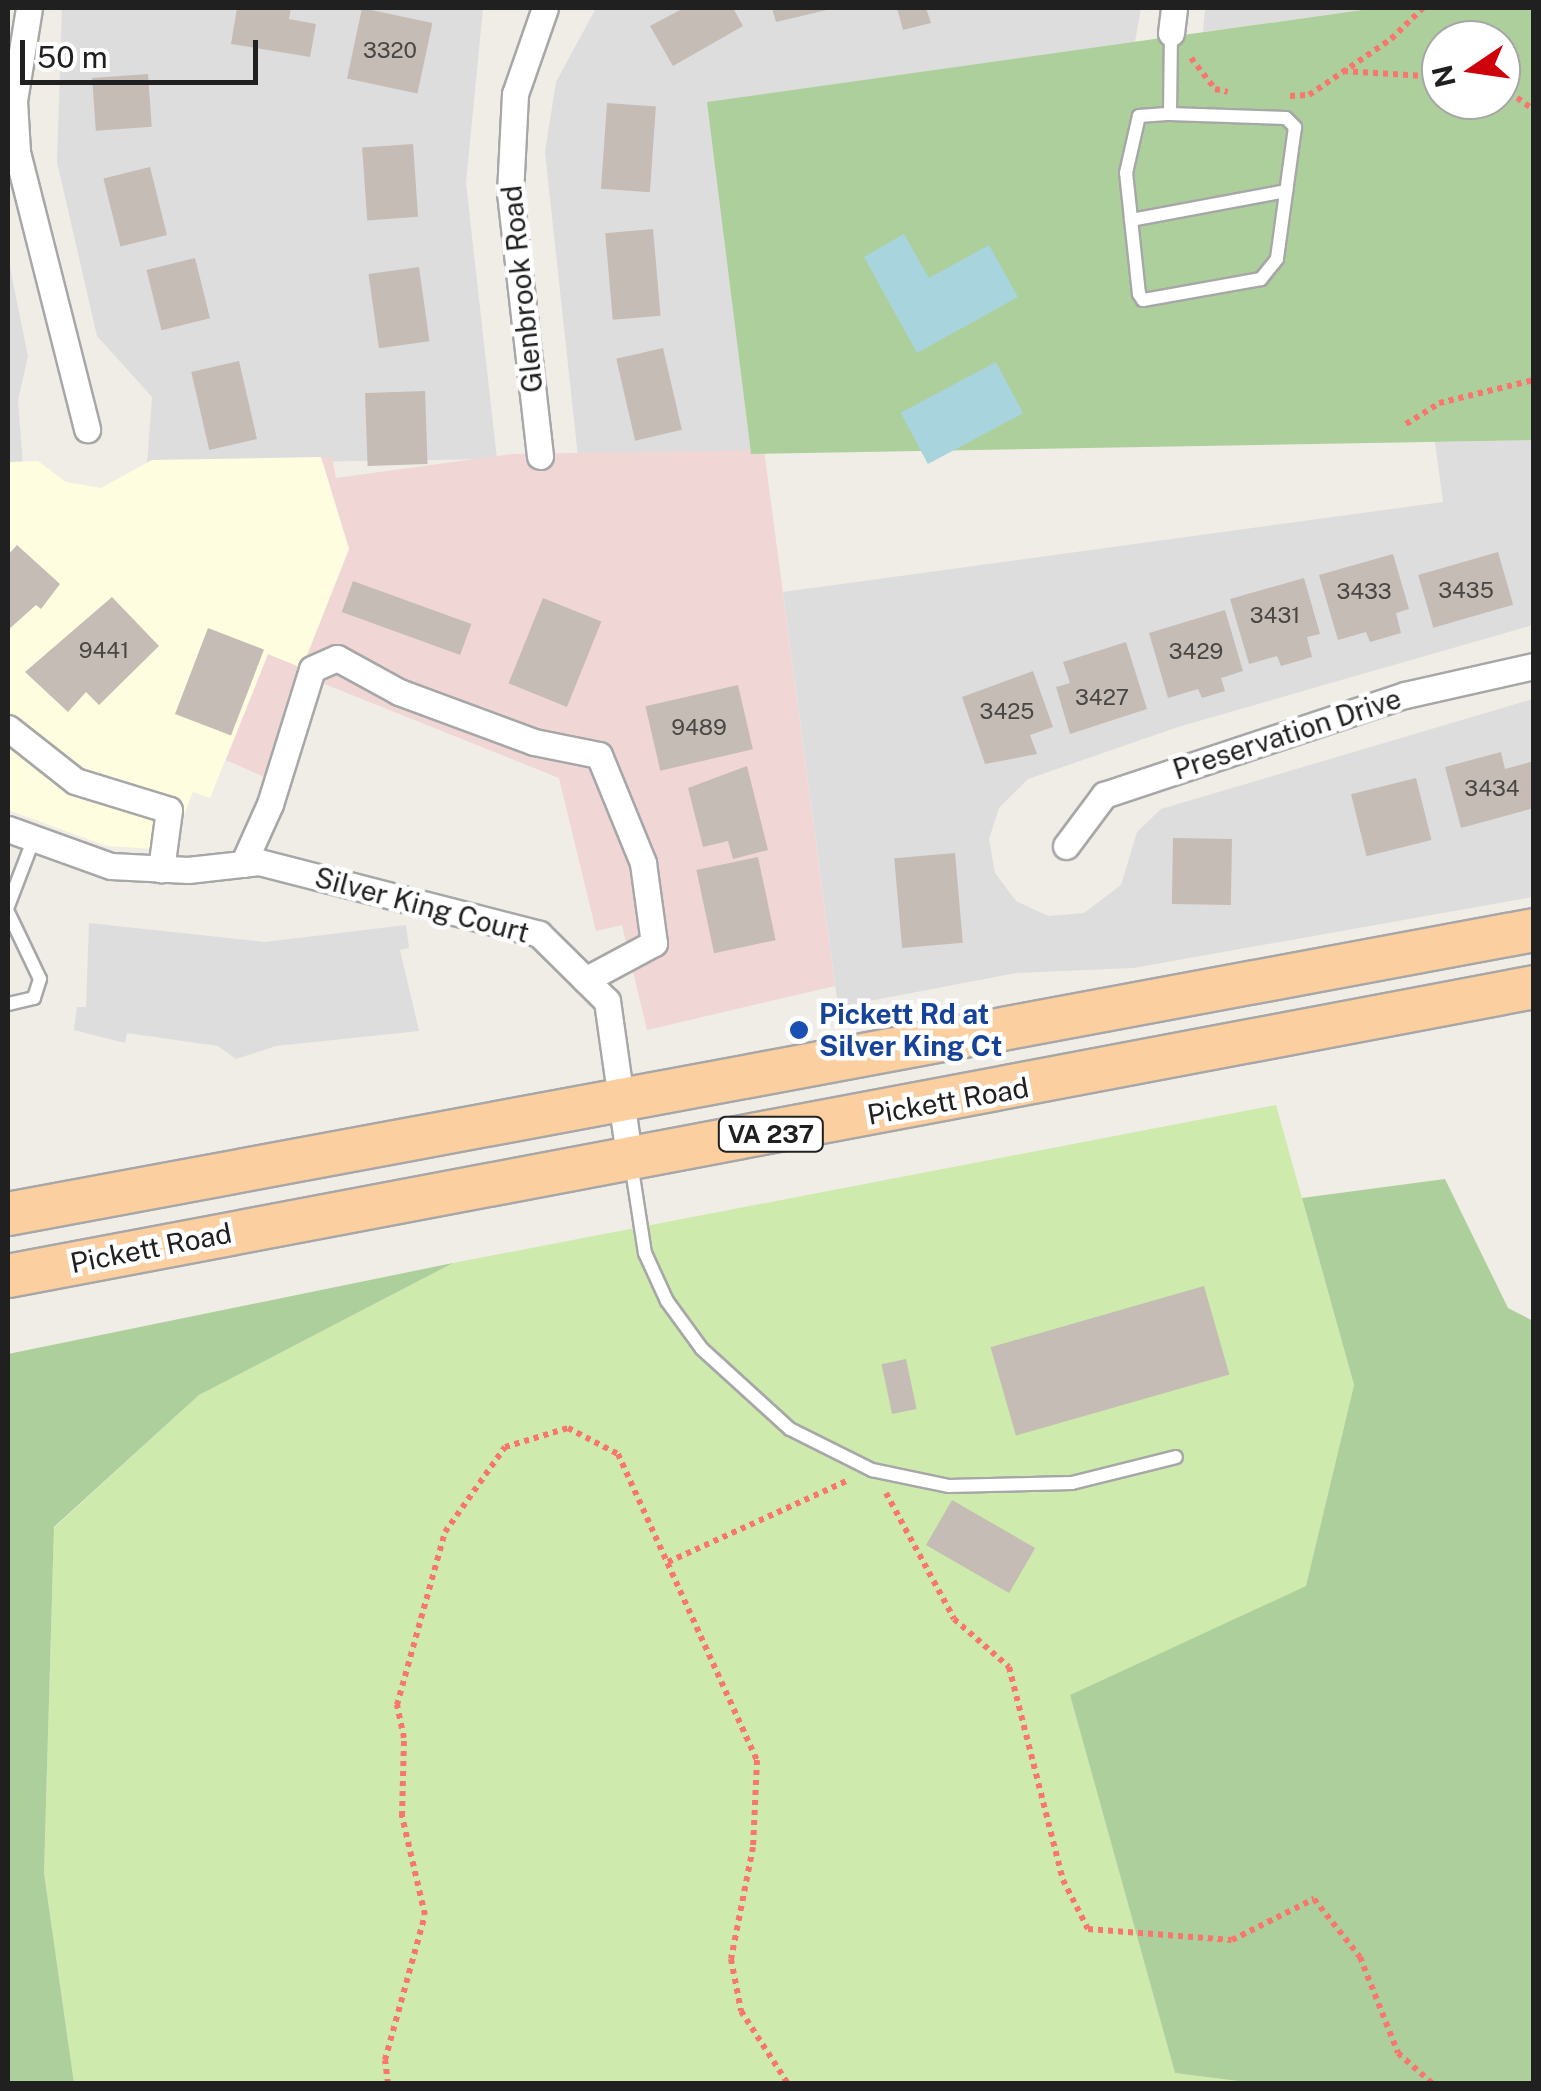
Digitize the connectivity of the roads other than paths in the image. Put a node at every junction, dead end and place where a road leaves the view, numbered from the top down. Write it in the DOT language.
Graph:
graph roads {
  1 [pos="29,8"];
  2 [pos="545,8"];
  3 [pos="1172,20"];
  4 [pos="1170,114"];
  5 [pos="1286,191"];
  6 [pos="1131,220"];
  7 [pos="87,430"];
  8 [pos="540,456"];
  9 [pos="1534,666"];
  10 [pos="8,728"];
  11 [pos="8,829"];
  12 [pos="33,842"];
  13 [pos="1066,846"];
  14 [pos="243,864"];
  15 [pos="161,869"];
  16 [pos="8,909"];
  17 [pos="1534,930"];
  18 [pos="586,980"];
  19 [pos="1534,987"];
  20 [pos="8,1004"];
  21 [pos="624,1099"];
  22 [pos="630,1156"];
  23 [pos="8,1214"];
  24 [pos="8,1276"];
  25 [pos="1176,1458"];
  1 -- 7 [label="street"];
  2 -- 8 [label="street, Glenbrook Road"];
  3 -- 4 [label="lane"];
  4 -- 5 [label="lane"];
  4 -- 6 [label="lane"];
  5 -- 6 [label="lane"];
  5 -- 6 [label="lane"];
  9 -- 13 [label="street, Preservation Drive"];
  10 -- 15 [label="street"];
  11 -- 12 [label="street, Silver King Court"];
  12 -- 15 [label="street, Silver King Court"];
  12 -- 16 [label="lane"];
  14 -- 15 [label="street, Silver King Court"];
  14 -- 18 [label="street, Silver King Court"];
  14 -- 18 [label="street"];
  16 -- 20 [label="lane"];
  17 -- 21 [label="main road, VA 237"];
  18 -- 21 [label="street, Silver King Court"];
  19 -- 22 [label="main road, Pickett Road / VA 237"];
  21 -- 22 [label="street, Silver King Court"];
  21 -- 23 [label="main road, VA 237"];
  22 -- 24 [label="main road, Pickett Road / VA 237"];
  22 -- 25 [label="lane"];
}
